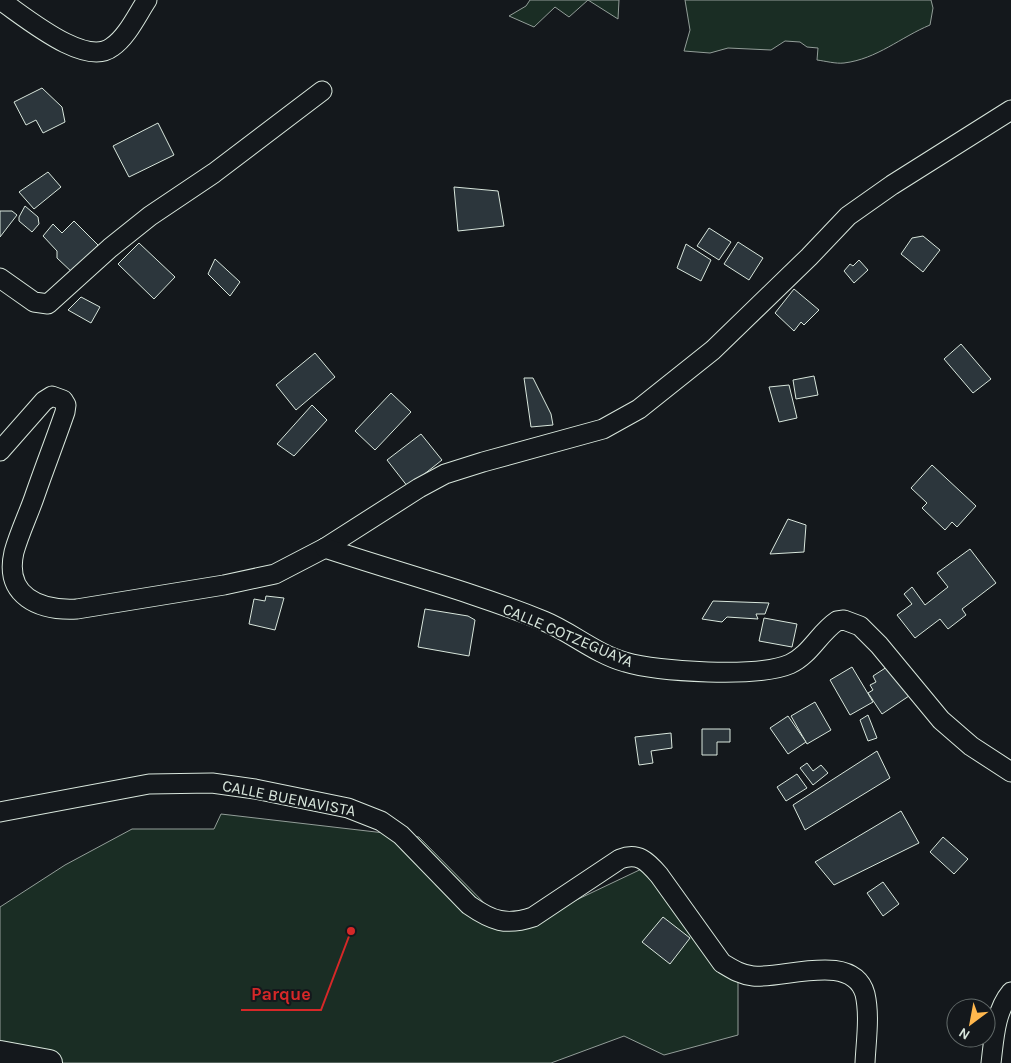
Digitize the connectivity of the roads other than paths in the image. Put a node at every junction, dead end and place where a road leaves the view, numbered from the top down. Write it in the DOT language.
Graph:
graph roads {
  1 [pos="0,0"];
  2 [pos="147,0"];
  3 [pos="322,91"];
  4 [pos="1011,110"];
  5 [pos="0,278"];
  6 [pos="0,451"];
  7 [pos="325,548"];
  8 [pos="1011,772"];
  9 [pos="0,812"];
  10 [pos="1011,992"];
  11 [pos="0,1054"];
  12 [pos="49,1063"];
  13 [pos="866,1063"];
  14 [pos="991,1063"];
  1 -- 2 [label="street"];
  3 -- 5 [label="street"];
  4 -- 7 [label="street"];
  6 -- 7 [label="street"];
  7 -- 8 [label="street, CALLE COTZEGUAYA"];
  9 -- 13 [label="street, CALLE BUENAVISTA"];
  10 -- 14 [label="street"];
  11 -- 12 [label="main road"];
}
